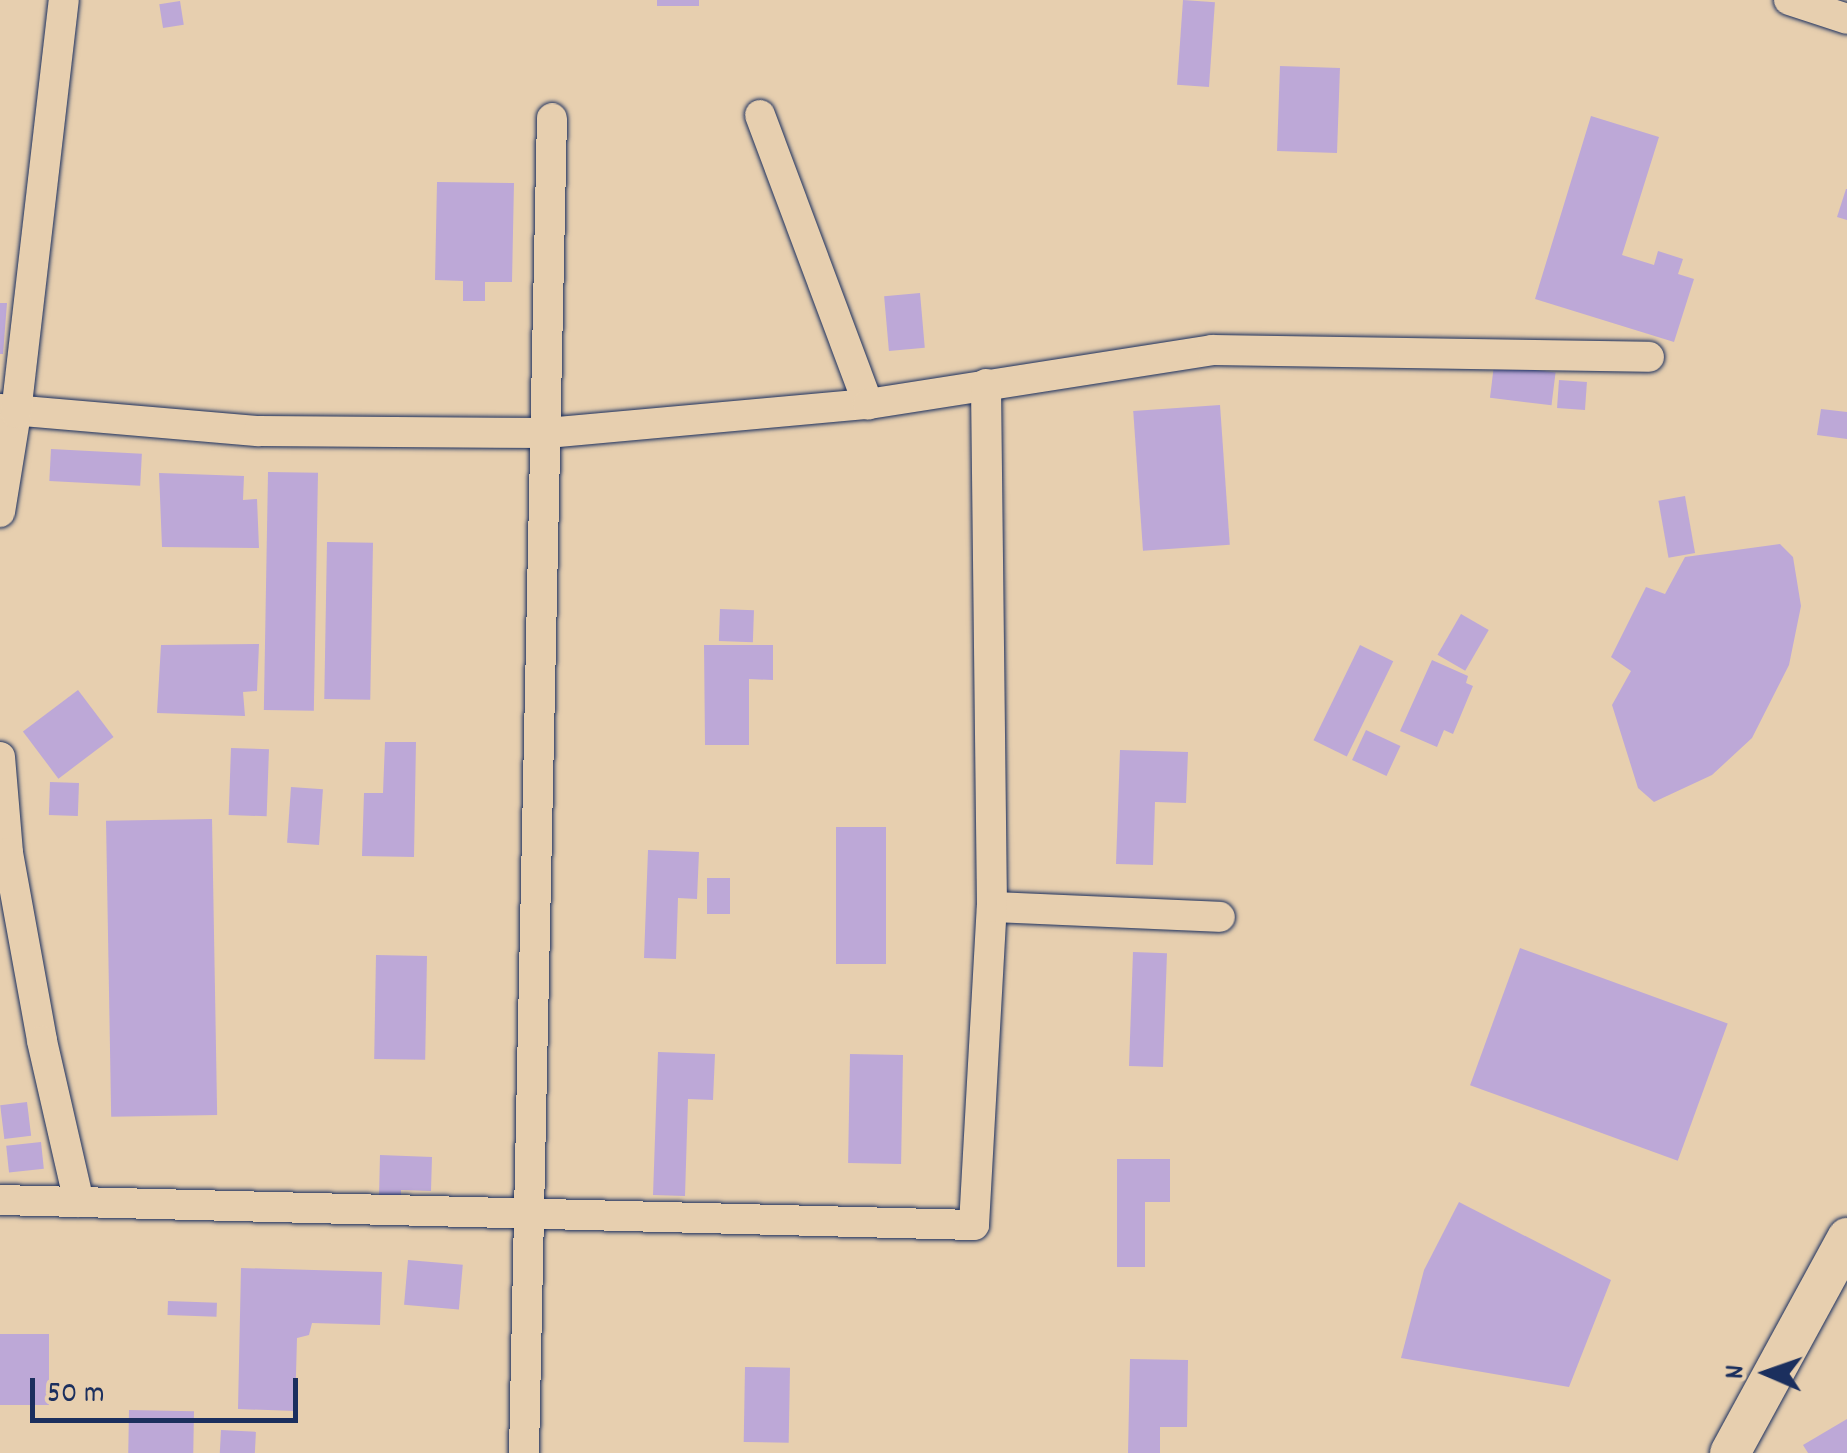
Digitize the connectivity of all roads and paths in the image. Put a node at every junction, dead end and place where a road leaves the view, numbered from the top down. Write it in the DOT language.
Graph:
graph roads {
  1 [pos="64,0"];
  2 [pos="1790,0"];
  3 [pos="1847,18"];
  4 [pos="760,115"];
  5 [pos="552,118"];
  6 [pos="14,298"];
  7 [pos="1649,357"];
  8 [pos="986,384"];
  9 [pos="868,404"];
  10 [pos="8,411"];
  11 [pos="548,433"];
  12 [pos="0,512"];
  13 [pos="0,757"];
  14 [pos="992,907"];
  15 [pos="1220,916"];
  16 [pos="0,1200"];
  17 [pos="79,1202"];
  18 [pos="530,1214"];
  19 [pos="1847,1238"];
  20 [pos="524,1453"];
  21 [pos="1730,1453"];
  1 -- 6 [label="street"];
  2 -- 3 [label="street"];
  4 -- 9 [label="street"];
  5 -- 11 [label="street"];
  6 -- 10 [label="street"];
  7 -- 8 [label="street"];
  8 -- 9 [label="street"];
  8 -- 14 [label="street"];
  9 -- 11 [label="street"];
  10 -- 11 [label="street"];
  10 -- 12 [label="street"];
  11 -- 18 [label="street"];
  13 -- 17 [label="street"];
  14 -- 15 [label="street"];
  14 -- 18 [label="street"];
  16 -- 17 [label="street"];
  17 -- 18 [label="street"];
  18 -- 20 [label="street"];
  19 -- 21 [label="main road"];
}
